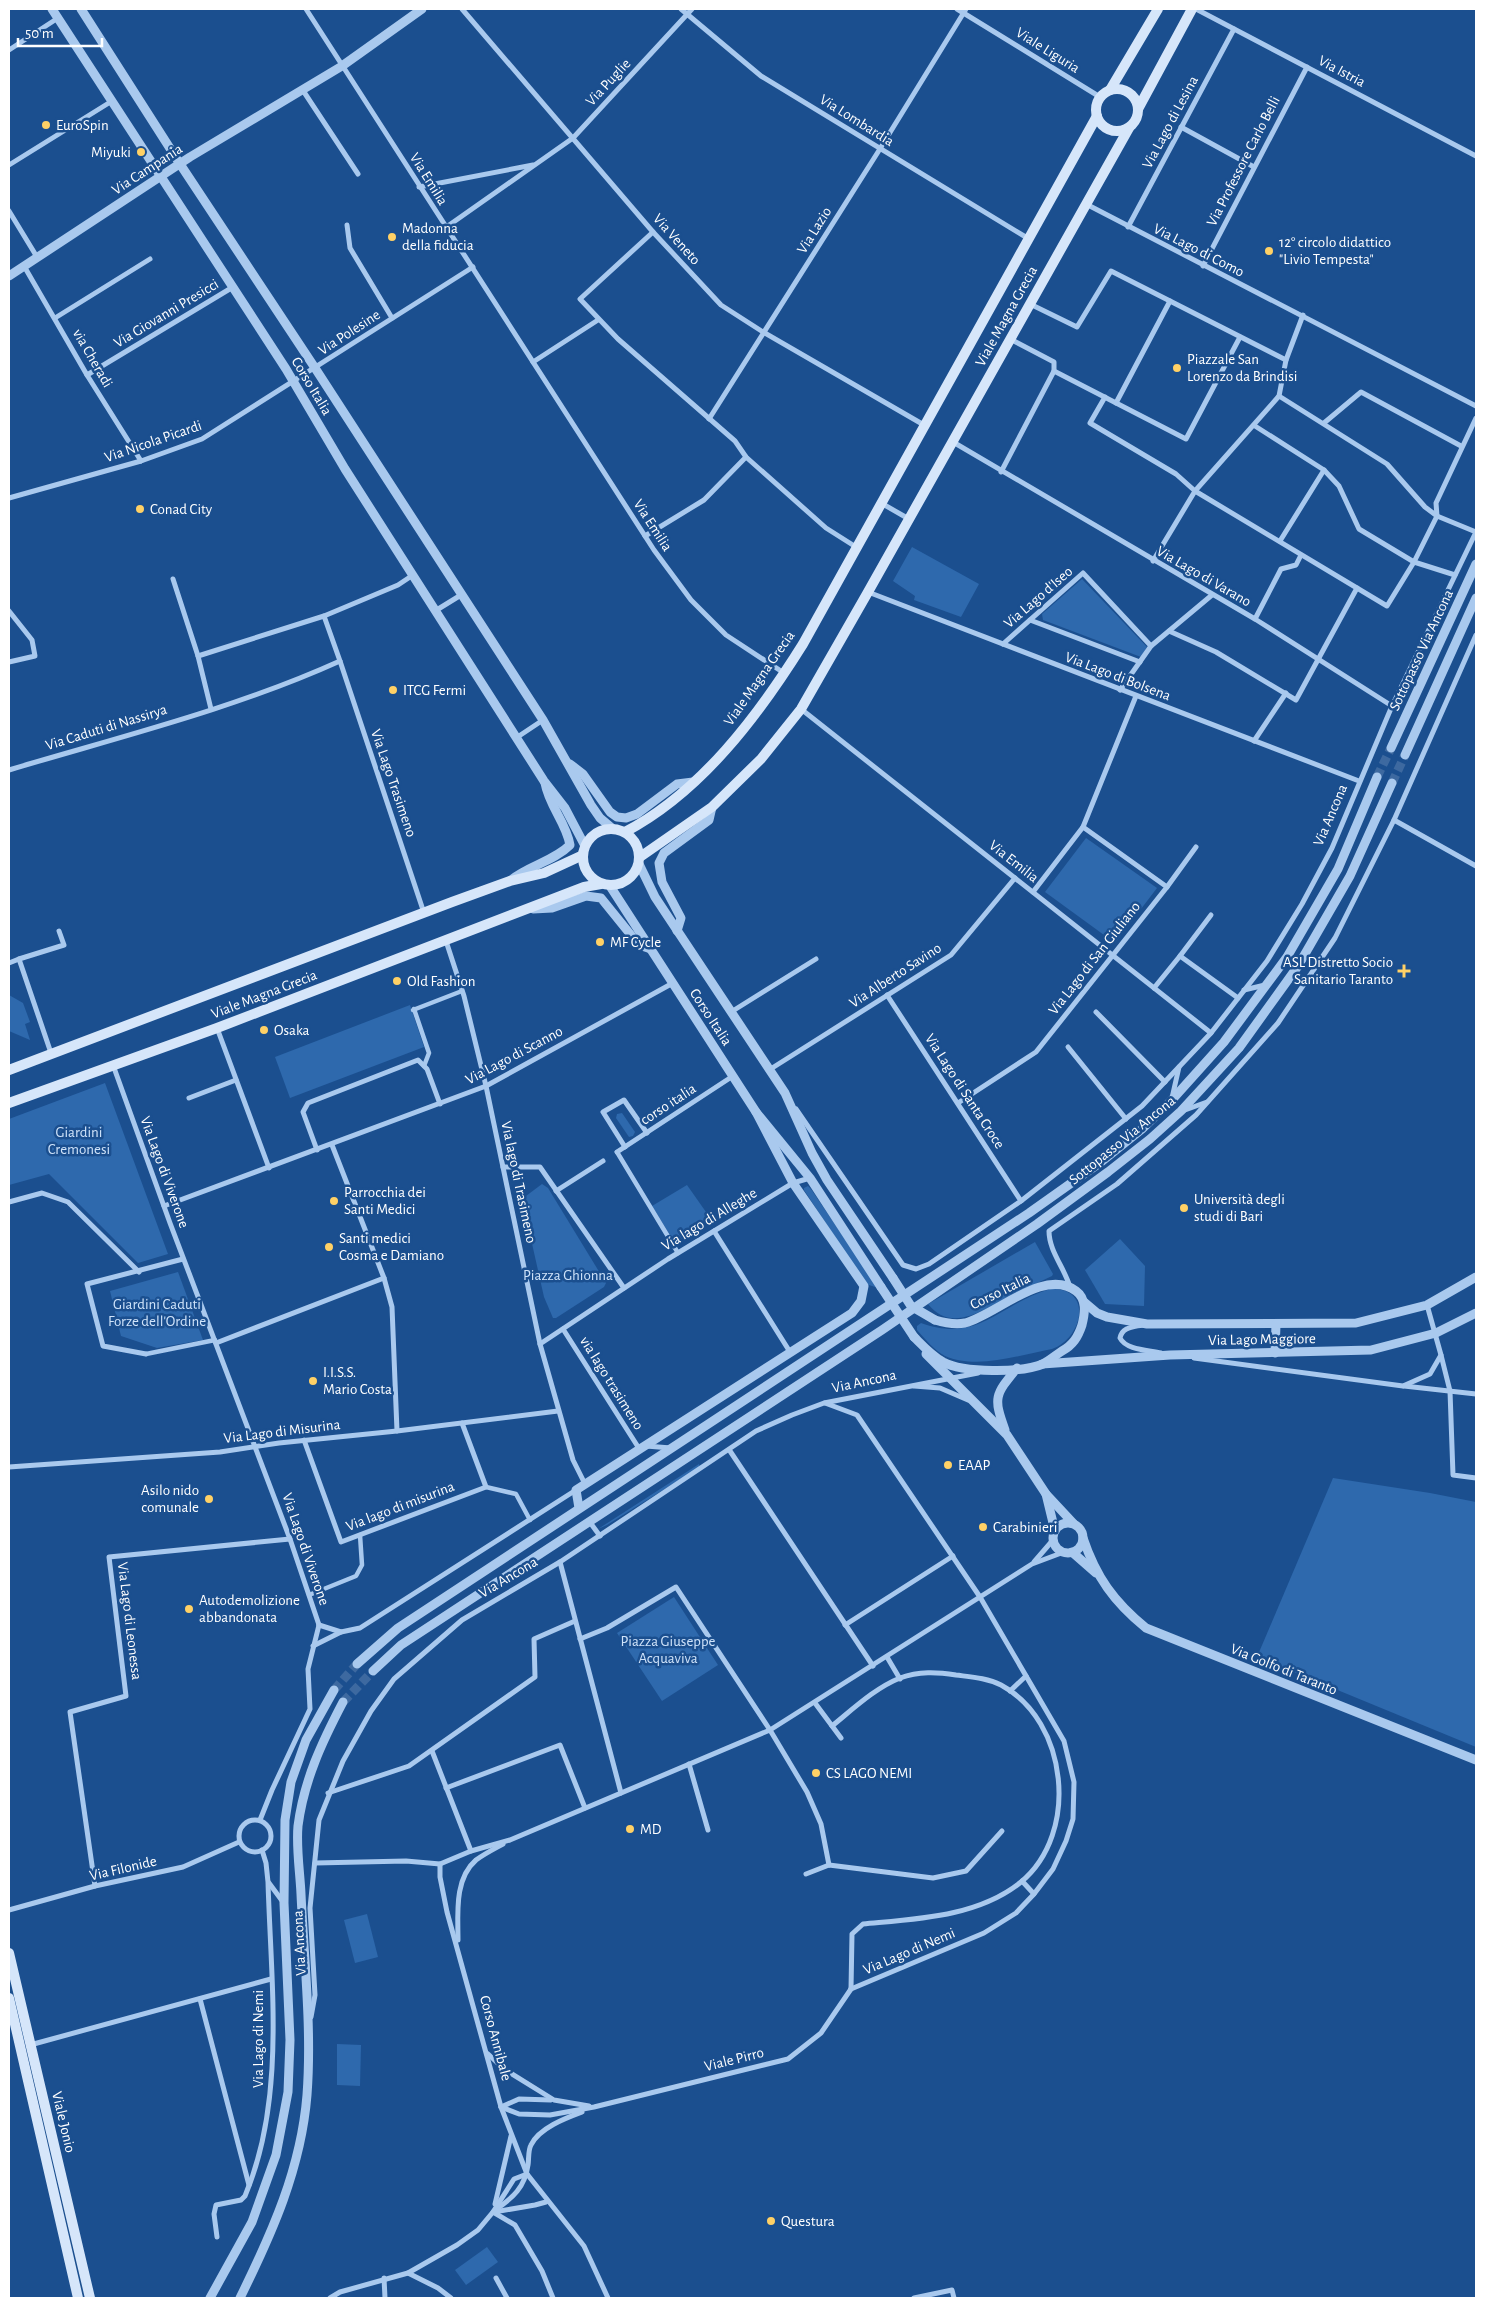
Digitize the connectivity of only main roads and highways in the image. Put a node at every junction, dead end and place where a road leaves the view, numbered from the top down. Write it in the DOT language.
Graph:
graph roads {
  1 [pos="1158,9"];
  2 [pos="1192,9"];
  3 [pos="1110,90"];
  4 [pos="1138,109"];
  5 [pos="1097,116"];
  6 [pos="1128,128"];
  7 [pos="625,832"];
  8 [pos="584,851"];
  9 [pos="639,861"];
  10 [pos="606,885"];
  11 [pos="9,1070"];
  12 [pos="9,1103"];
  13 [pos="9,1953"];
  14 [pos="9,1998"];
  15 [pos="78,2298"];
  16 [pos="90,2298"];
  1 -- 3 [label="main road"];
  2 -- 4 [label="main road, Viale Magna Grecia"];
  3 -- 4 [label="main road"];
  3 -- 5 [label="main road, Viale Magna Grecia"];
  4 -- 6 [label="main road, Viale Magna Grecia"];
  5 -- 6 [label="main road"];
  5 -- 7 [label="main road, Viale Magna Grecia"];
  6 -- 9 [label="main road, Viale Magna Grecia"];
  7 -- 8 [label="main road"];
  7 -- 9 [label="main road"];
  8 -- 10 [label="main road"];
  8 -- 11 [label="main road, Viale Magna Grecia"];
  9 -- 10 [label="main road"];
  10 -- 12 [label="main road, Viale Magna Grecia"];
  13 -- 16 [label="main road, Viale Jonio"];
  14 -- 15 [label="main road, Viale Jonio"];
}
